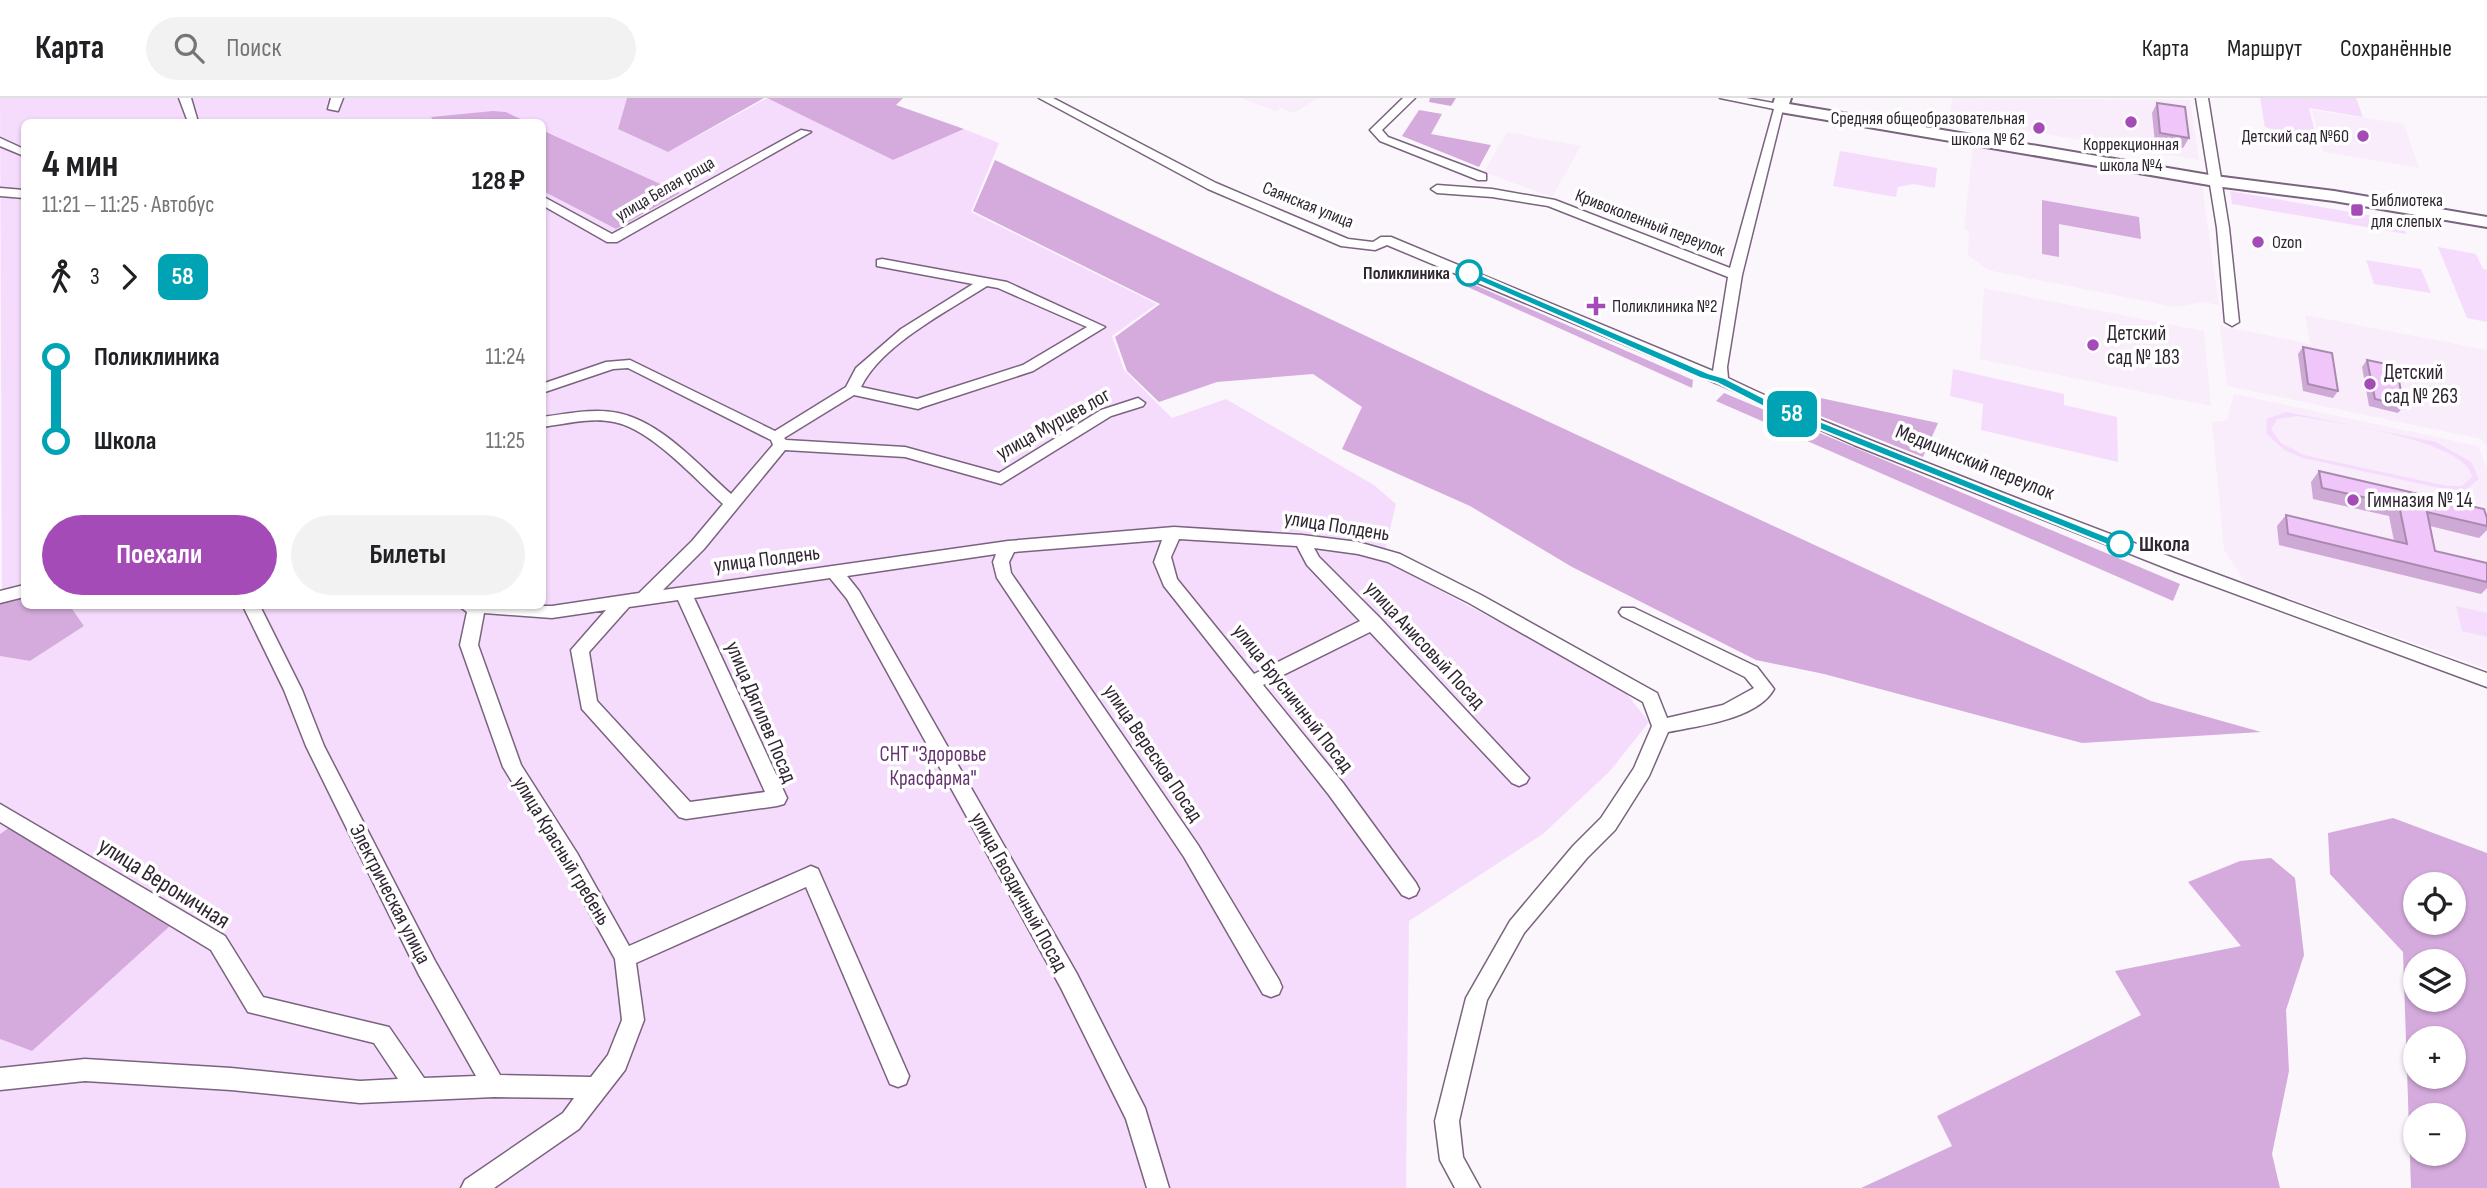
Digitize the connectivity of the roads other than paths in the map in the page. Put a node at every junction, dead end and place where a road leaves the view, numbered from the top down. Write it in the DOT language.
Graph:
graph roads {
  1 [pos="185,98"];
  2 [pos="1045,98"];
  3 [pos="1409,98"];
  4 [pos="1726,98"];
  5 [pos="2202,98"];
  6 [pos="1785,101"];
  7 [pos="1821,105"];
  8 [pos="192,119"];
  9 [pos="805,132"];
  10 [pos="0,142"];
  11 [pos="21,152"];
  12 [pos="2214,176"];
  13 [pos="1482,177"];
  14 [pos="1437,189"];
  15 [pos="0,192"];
  16 [pos="21,194"];
  17 [pos="546,202"];
  18 [pos="2487,222"];
  19 [pos="882,263"];
  20 [pos="1735,275"];
  21 [pos="985,282"];
  22 [pos="2232,322"];
  23 [pos="1721,380"];
  24 [pos="546,388"];
  25 [pos="852,390"];
  26 [pos="1138,403"];
  27 [pos="546,421"];
  28 [pos="778,441"];
  29 [pos="732,504"];
  30 [pos="1174,533"];
  31 [pos="1302,541"];
  32 [pos="1008,547"];
  33 [pos="835,573"];
  34 [pos="21,592"];
  35 [pos="683,592"];
  36 [pos="0,597"];
  37 [pos="644,599"];
  38 [pos="622,604"];
  39 [pos="252,609"];
  40 [pos="472,609"];
  41 [pos="504,609"];
  42 [pos="1628,612"];
  43 [pos="1374,622"];
  44 [pos="2487,680"];
  45 [pos="1252,682"];
  46 [pos="1661,726"];
  47 [pos="1519,778"];
  48 [pos="0,812"];
  49 [pos="1409,889"];
  50 [pos="625,958"];
  51 [pos="1271,987"];
  52 [pos="898,1076"];
  53 [pos="0,1079"];
  54 [pos="494,1086"];
  55 [pos="596,1088"];
  56 [pos="419,1091"];
  57 [pos="1158,1186"];
  58 [pos="472,1188"];
  59 [pos="1468,1188"];
  1 -- 8 [label="street"];
  2 -- 23 [label="street, Саянская улица"];
  3 -- 13 [label="street"];
  4 -- 6 [label="street"];
  5 -- 12 [label="street"];
  6 -- 7 [label="main road"];
  6 -- 20 [label="street"];
  7 -- 12 [label="main road"];
  9 -- 17 [label="street, улица Белая роща"];
  10 -- 11 [label="street"];
  12 -- 18 [label="main road"];
  12 -- 22 [label="street"];
  14 -- 20 [label="street, Кривоколенный переулок"];
  15 -- 16 [label="street"];
  19 -- 21 [label="street"];
  20 -- 23 [label="street"];
  21 -- 25 [label="street"];
  21 -- 25 [label="street"];
  23 -- 44 [label="street, Медицинский переулок"];
  24 -- 28 [label="street, улица Мурцев лог"];
  25 -- 28 [label="street"];
  26 -- 28 [label="street, улица Мурцев лог"];
  27 -- 29 [label="street"];
  28 -- 29 [label="street"];
  29 -- 37 [label="street"];
  30 -- 31 [label="street, улица Полдень"];
  30 -- 32 [label="street, улица Полдень"];
  30 -- 45 [label="street, улица Брусничный Посад"];
  31 -- 43 [label="street, улица Анисовый Посад"];
  31 -- 46 [label="street, улица Полдень"];
  32 -- 33 [label="street, улица Полдень"];
  32 -- 51 [label="street, улица Вересков Посад"];
  33 -- 35 [label="street, улица Полдень"];
  33 -- 57 [label="street, улица Гвоздичный Посад"];
  34 -- 36 [label="street"];
  35 -- 37 [label="street, улица Полдень"];
  35 -- 38 [label="street, улица Дягилев Посад"];
  37 -- 38 [label="street, улица Полдень"];
  38 -- 41 [label="street, улица Полдень"];
  39 -- 54 [label="street, Электрическая улица"];
  40 -- 50 [label="street, улица Красный гребень"];
  42 -- 46 [label="street"];
  43 -- 45 [label="street"];
  43 -- 47 [label="street, улица Анисовый Посад"];
  45 -- 49 [label="street, улица Брусничный Посад"];
  46 -- 59 [label="street"];
  48 -- 56 [label="street, улица Вероничная"];
  50 -- 52 [label="street"];
  50 -- 55 [label="street, улица Красный гребень"];
  53 -- 56 [label="street"];
  54 -- 55 [label="street"];
  54 -- 56 [label="street"];
  55 -- 58 [label="street, улица Красный гребень"];
}
